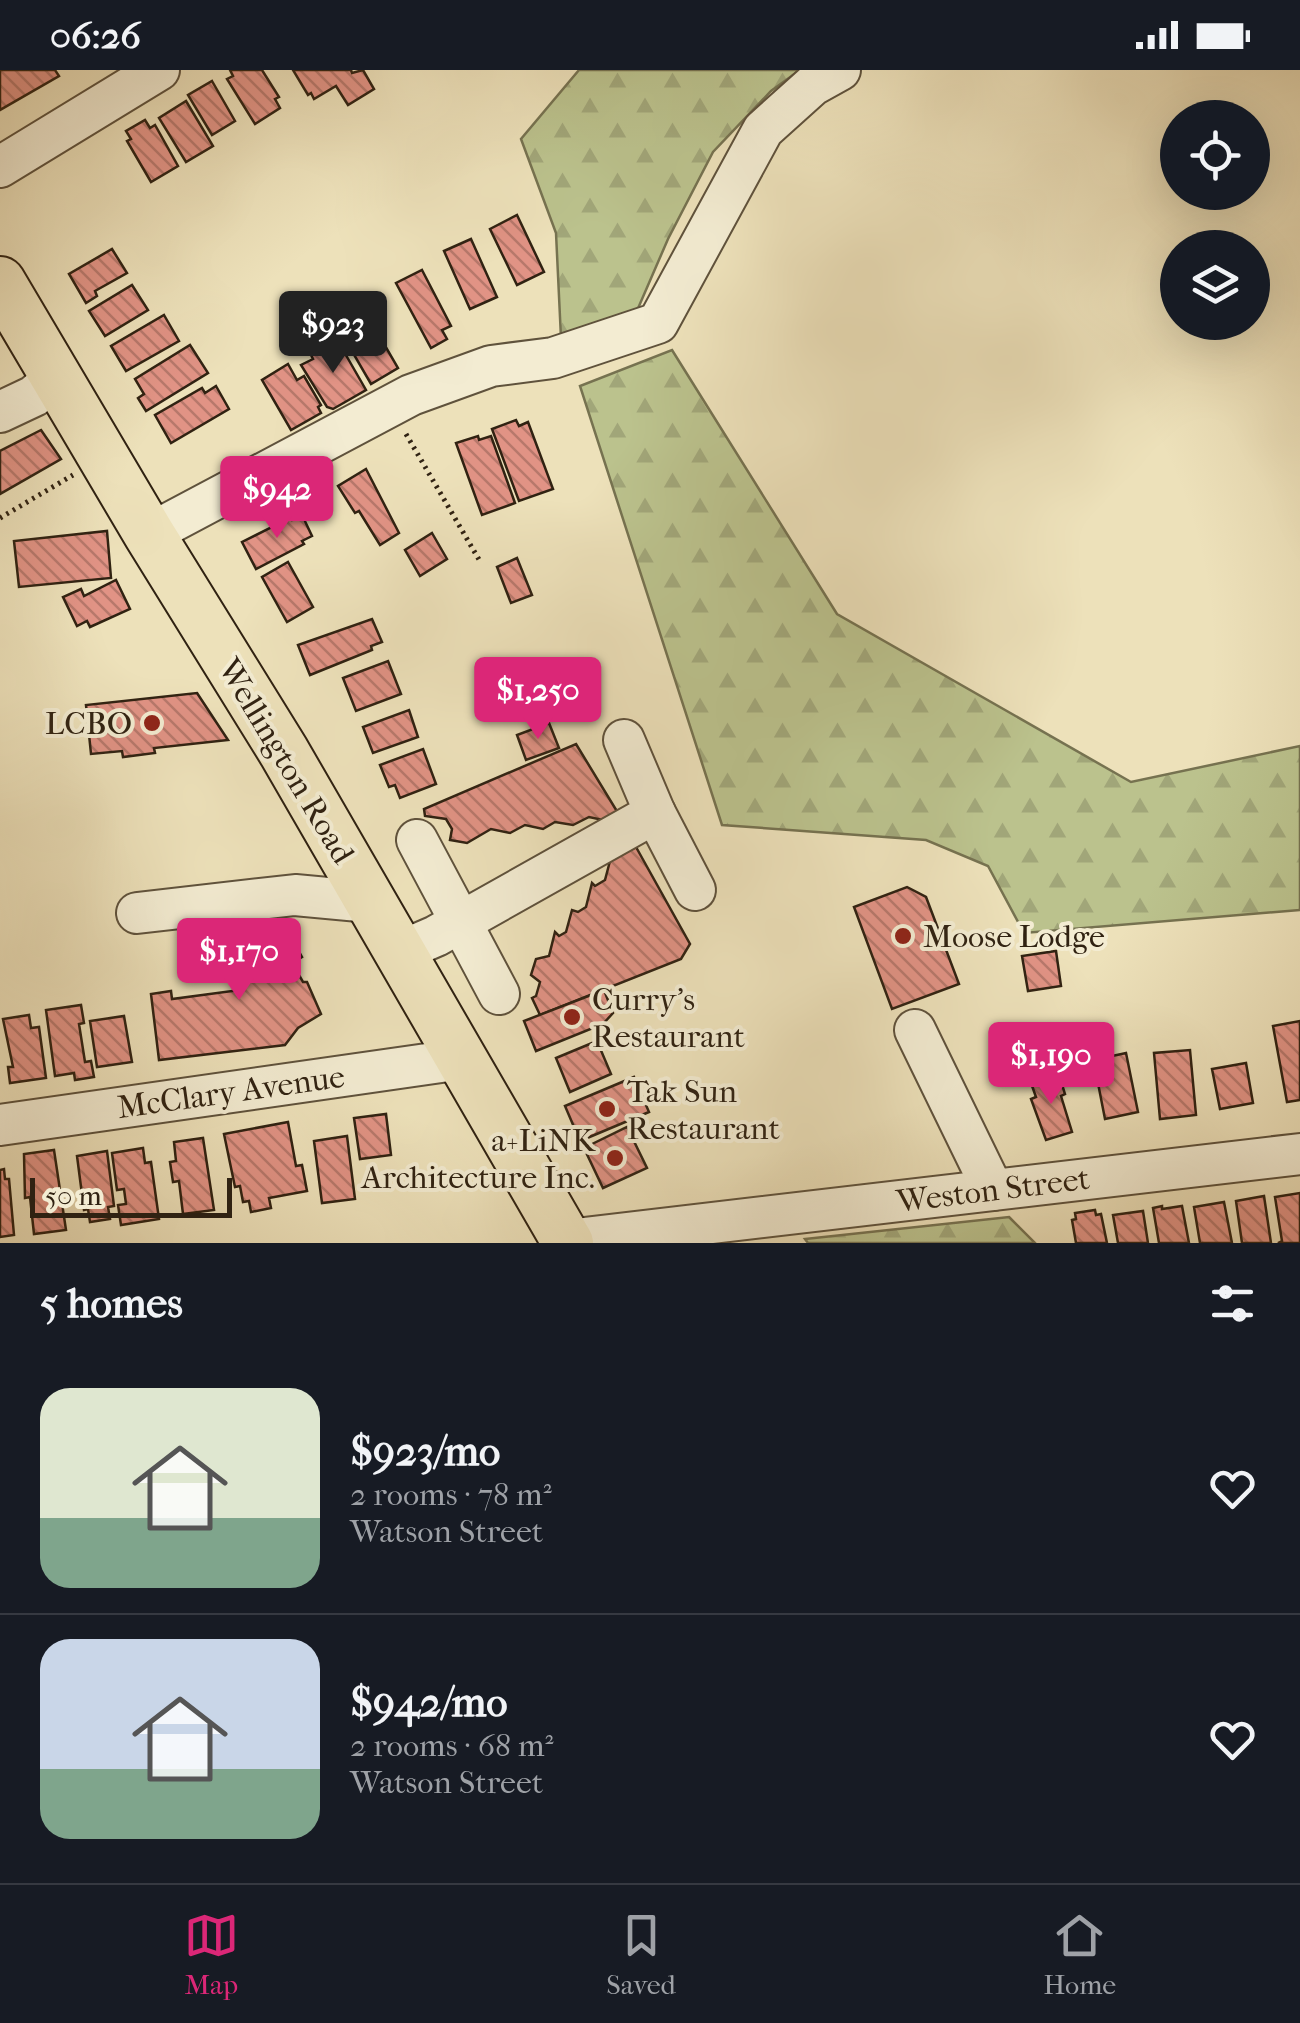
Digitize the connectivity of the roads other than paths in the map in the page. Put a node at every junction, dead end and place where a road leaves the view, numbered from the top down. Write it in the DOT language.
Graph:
graph roads {
  1 [pos="158,70"];
  2 [pos="840,70"];
  3 [pos="0,167"];
  4 [pos="0,282"];
  5 [pos="56,378"];
  6 [pos="0,412"];
  7 [pos="149,534"];
  8 [pos="624,740"];
  9 [pos="655,813"];
  10 [pos="417,840"];
  11 [pos="334,842"];
  12 [pos="695,890"];
  13 [pos="296,896"];
  14 [pos="370,902"];
  15 [pos="138,913"];
  16 [pos="460,922"];
  17 [pos="399,952"];
  18 [pos="499,994"];
  19 [pos="915,1030"];
  20 [pos="462,1059"];
  21 [pos="0,1125"];
  22 [pos="1300,1154"];
  23 [pos="993,1190"];
  24 [pos="559,1239"];
  1 -- 3 [label="street"];
  2 -- 7 [label="street"];
  4 -- 5 [label="main road, Wellington Road"];
  5 -- 6 [label="street"];
  5 -- 7 [label="main road, Wellington Road"];
  7 -- 11 [label="main road, Wellington Road"];
  8 -- 9 [label="street"];
  9 -- 12 [label="street"];
  9 -- 16 [label="street"];
  10 -- 16 [label="street"];
  11 -- 13 [label="street"];
  11 -- 14 [label="main road, Wellington Road"];
  13 -- 14 [label="street"];
  13 -- 15 [label="street"];
  14 -- 17 [label="main road, Wellington Road"];
  16 -- 17 [label="street"];
  16 -- 18 [label="street"];
  17 -- 20 [label="main road, Wellington Road"];
  19 -- 23 [label="street"];
  20 -- 21 [label="street, McClary Avenue"];
  20 -- 24 [label="main road, Wellington Road"];
  22 -- 23 [label="street, Weston Street"];
  23 -- 24 [label="street, Weston Street"];
}
